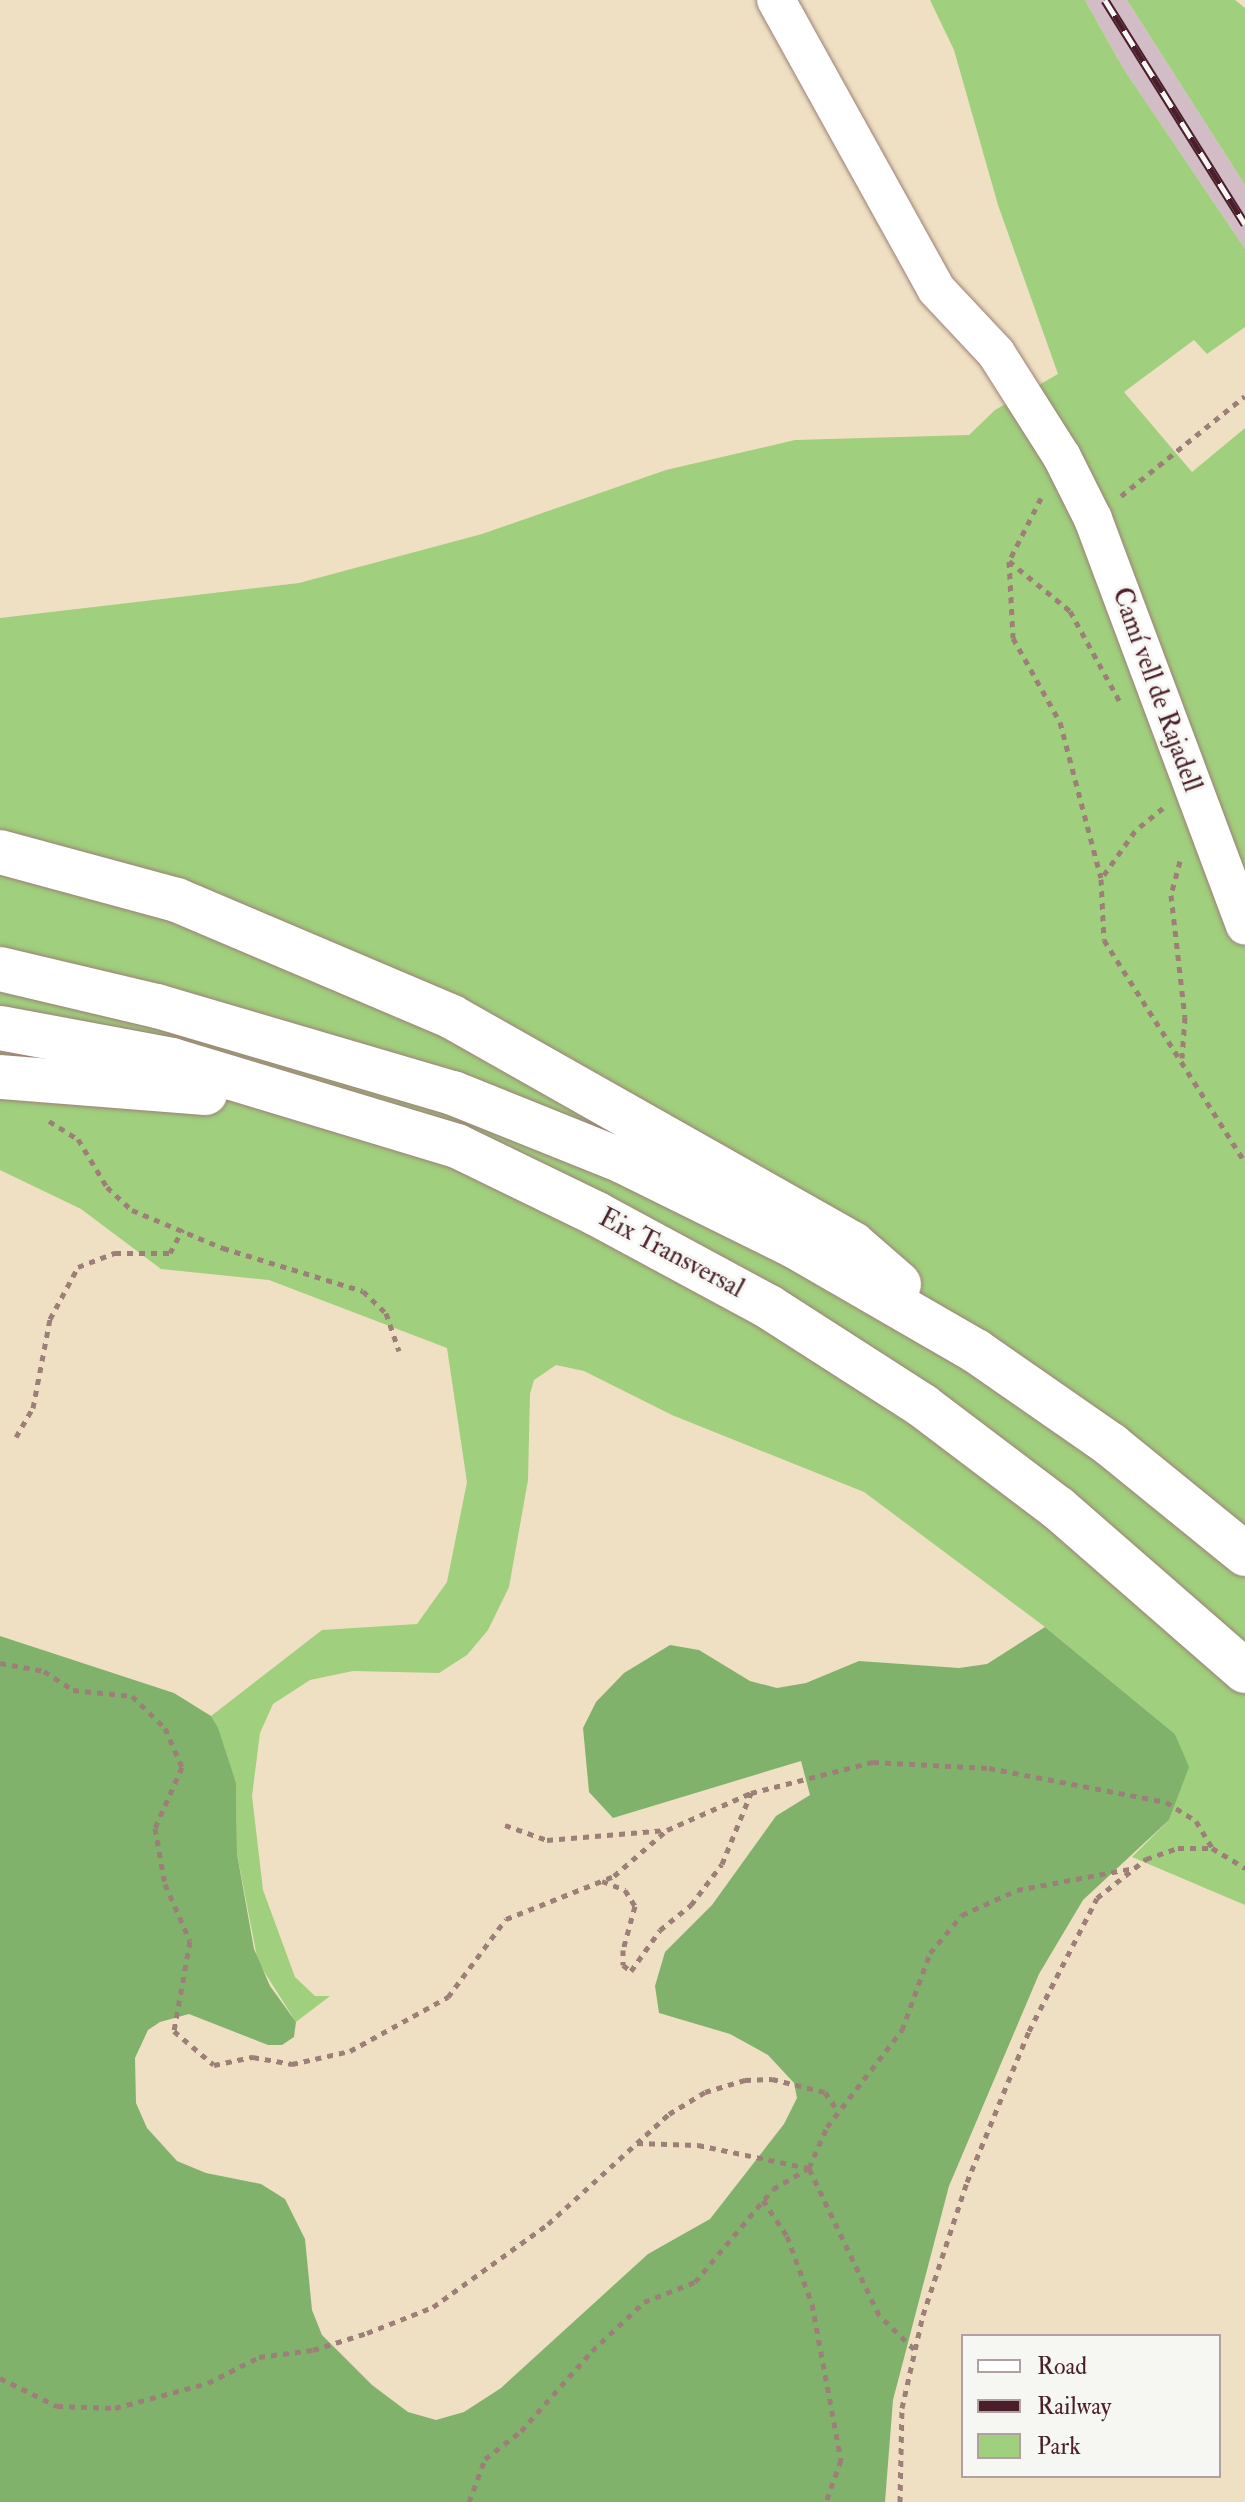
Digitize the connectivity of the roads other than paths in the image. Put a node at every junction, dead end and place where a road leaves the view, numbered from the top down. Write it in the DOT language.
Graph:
graph roads {
  1 [pos="776,0"];
  2 [pos="0,852"];
  3 [pos="1245,925"];
  4 [pos="0,969"];
  5 [pos="0,1028"];
  6 [pos="0,1077"];
  7 [pos="457,1146"];
  8 [pos="976,1351"];
  9 [pos="1245,1554"];
  10 [pos="1245,1671"];
  1 -- 3 [label="street, Camí vell de Rajadell"];
  2 -- 8 [label="highway"];
  4 -- 8 [label="highway"];
  5 -- 7 [label="highway, Eix Transversal"];
  6 -- 7 [label="highway"];
  7 -- 10 [label="highway, Eix Transversal"];
  8 -- 9 [label="highway"];
}
